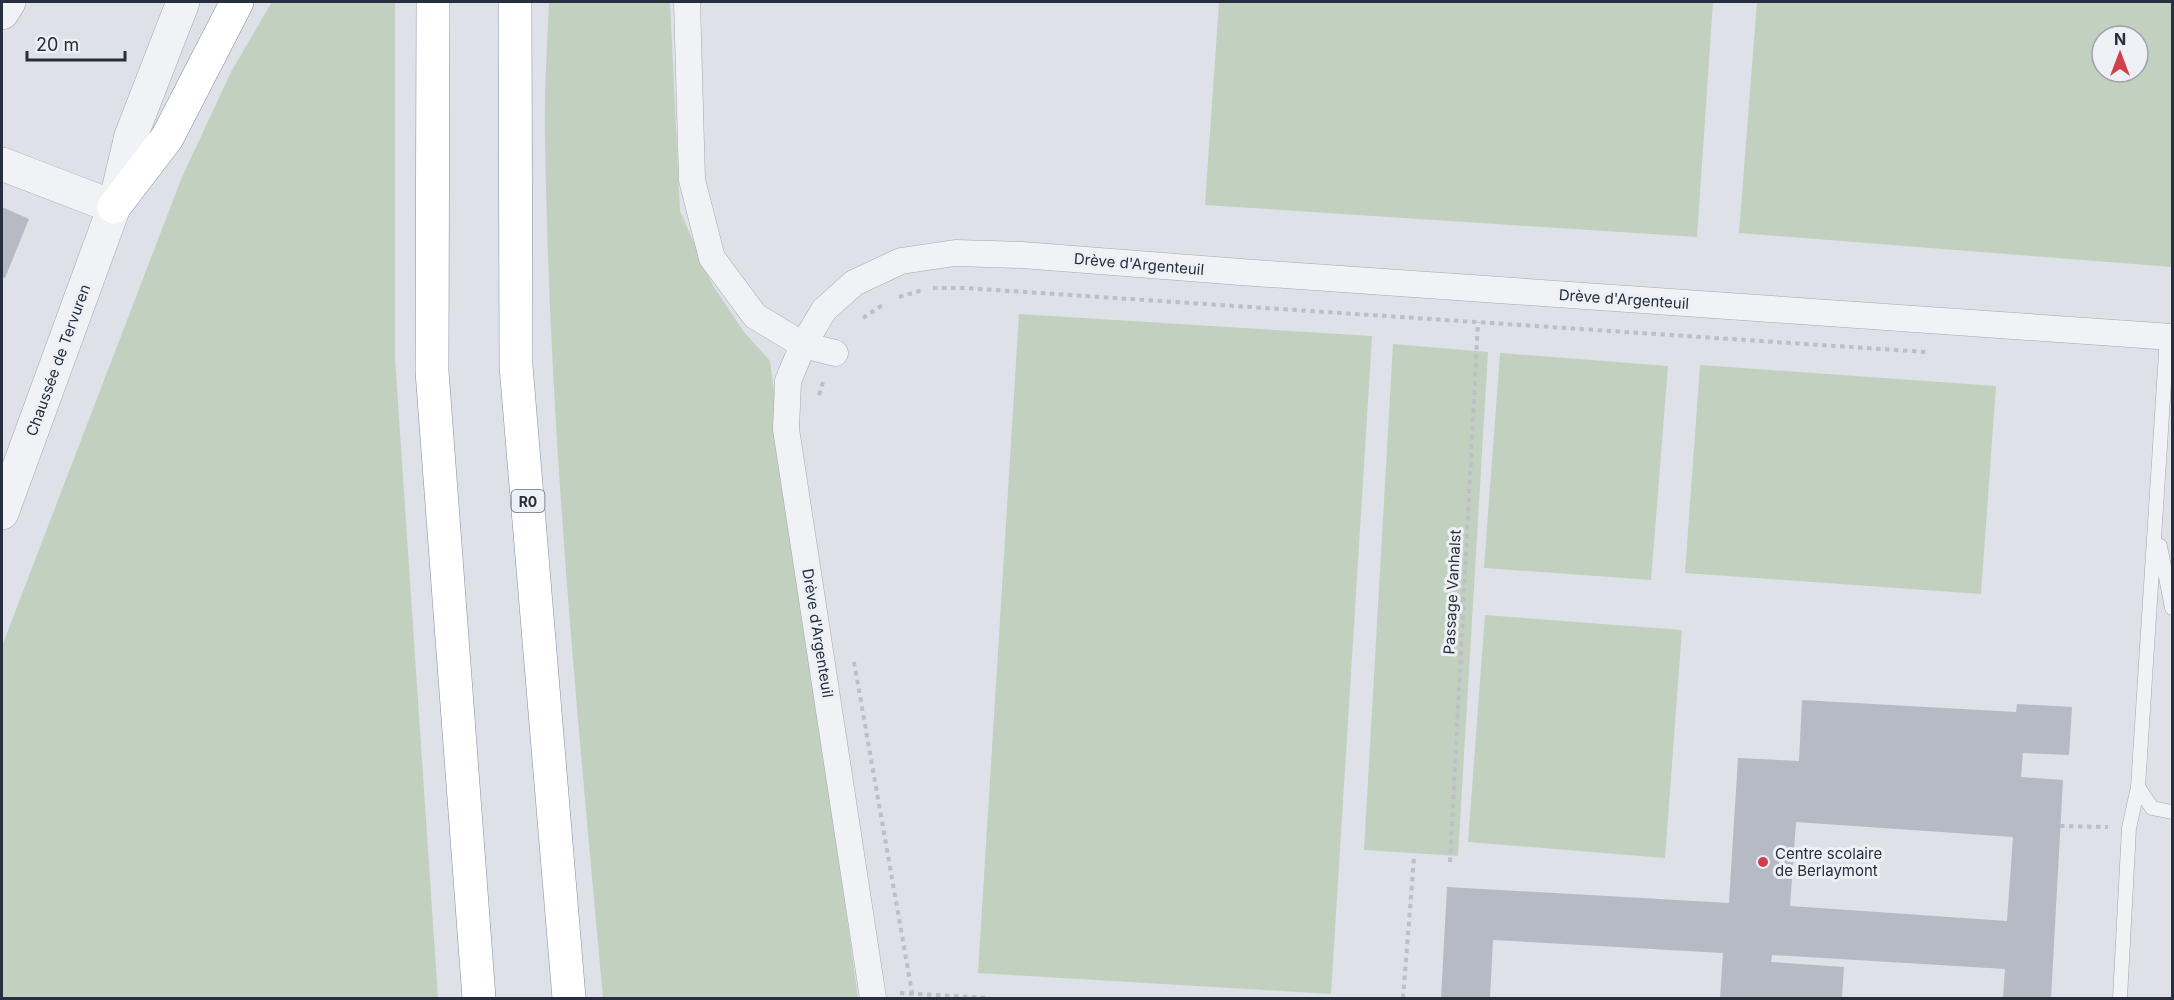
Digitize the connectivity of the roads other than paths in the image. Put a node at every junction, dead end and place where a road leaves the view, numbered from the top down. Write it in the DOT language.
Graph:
graph roads {
  1 [pos="9,2"];
  2 [pos="183,2"];
  3 [pos="237,2"];
  4 [pos="432,2"];
  5 [pos="515,2"];
  6 [pos="687,2"];
  7 [pos="2,13"];
  8 [pos="2,164"];
  9 [pos="114,207"];
  10 [pos="2170,337"];
  11 [pos="803,345"];
  12 [pos="835,353"];
  13 [pos="2,513"];
  14 [pos="2157,524"];
  15 [pos="2172,608"];
  16 [pos="2138,788"];
  17 [pos="2172,812"];
  18 [pos="873,996"];
  19 [pos="479,999"];
  20 [pos="569,999"];
  21 [pos="2120,999"];
  1 -- 7 [label="street"];
  2 -- 9 [label="street, Chaussée de Tervuren"];
  3 -- 9 [label="highway"];
  4 -- 19 [label="highway"];
  5 -- 20 [label="highway, R0"];
  6 -- 11 [label="street"];
  8 -- 9 [label="street"];
  9 -- 13 [label="street, Chaussée de Tervuren"];
  10 -- 11 [label="street, Drève d'Argenteuil"];
  10 -- 14 [label="lane"];
  11 -- 12 [label="street"];
  11 -- 18 [label="street, Drève d'Argenteuil"];
  14 -- 15 [label="lane"];
  14 -- 16 [label="lane"];
  16 -- 17 [label="lane"];
  16 -- 21 [label="lane"];
}
